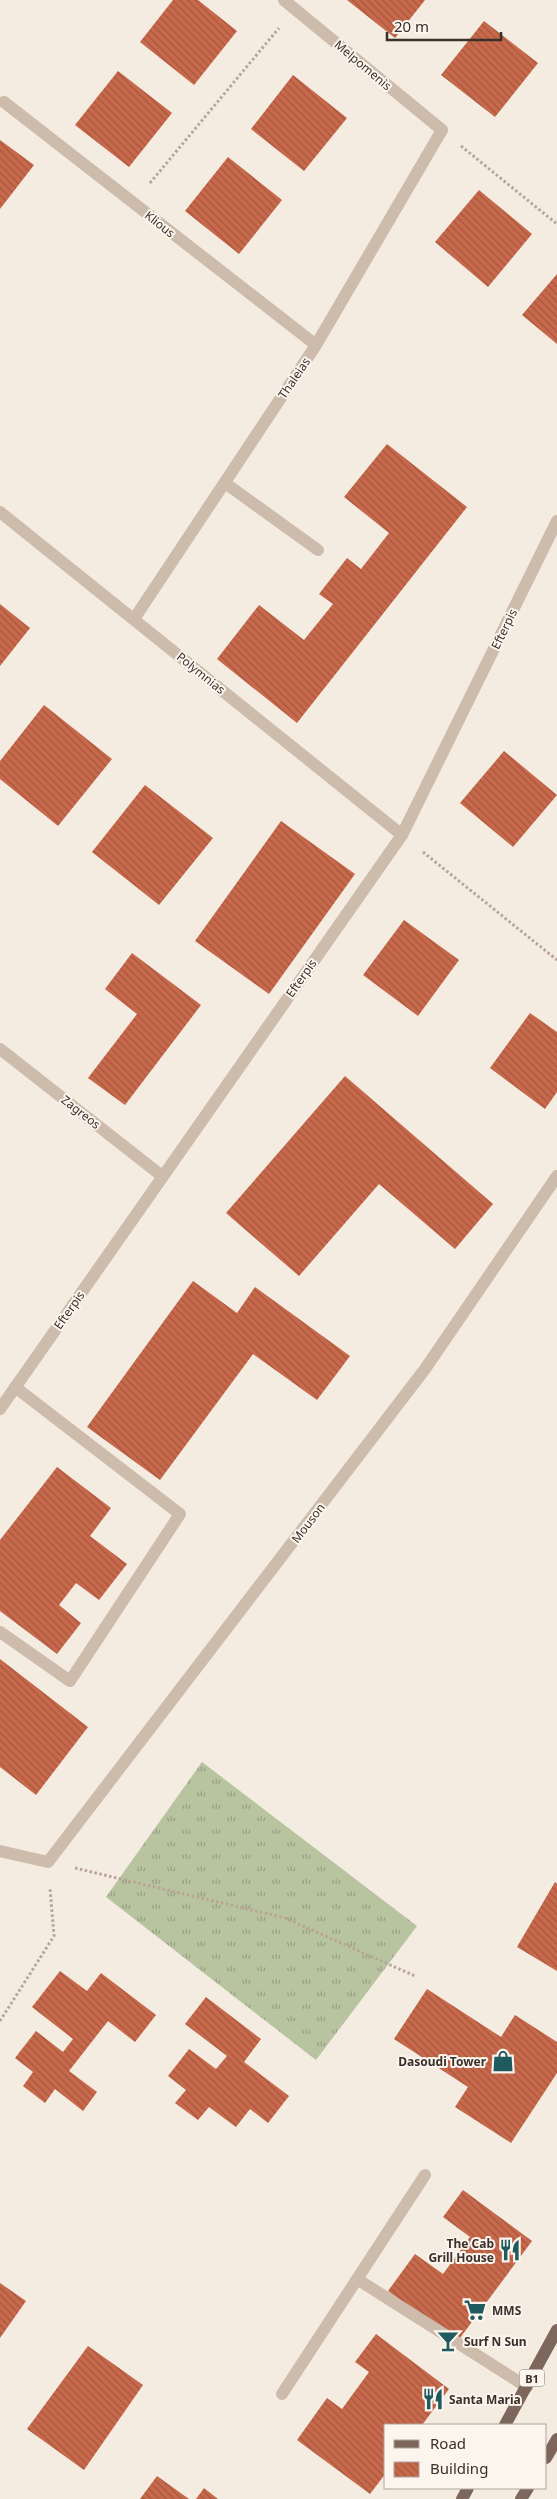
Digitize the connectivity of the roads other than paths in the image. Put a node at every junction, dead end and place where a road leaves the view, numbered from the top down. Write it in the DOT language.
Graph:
graph roads {
  1 [pos="284,0"];
  2 [pos="4,102"];
  3 [pos="442,130"];
  4 [pos="316,345"];
  5 [pos="225,483"];
  6 [pos="0,512"];
  7 [pos="557,521"];
  8 [pos="318,550"];
  9 [pos="134,619"];
  10 [pos="402,835"];
  11 [pos="0,1049"];
  12 [pos="162,1176"];
  13 [pos="557,1176"];
  14 [pos="15,1387"];
  15 [pos="0,1409"];
  16 [pos="0,1632"];
  17 [pos="0,1851"];
  18 [pos="425,2174"];
  19 [pos="357,2279"];
  20 [pos="557,2330"];
  21 [pos="527,2387"];
  22 [pos="282,2394"];
  23 [pos="506,2424"];
  24 [pos="557,2439"];
  25 [pos="547,2456"];
  1 -- 3 [label="street, Melpomenis"];
  2 -- 4 [label="street, Klious"];
  3 -- 4 [label="street, Thaleias"];
  4 -- 5 [label="street, Thaleias"];
  5 -- 8 [label="street"];
  5 -- 9 [label="street, Thaleias"];
  6 -- 9 [label="street, Polymnias"];
  7 -- 10 [label="street, Efterpis"];
  9 -- 10 [label="street, Polymnias"];
  10 -- 12 [label="street, Efterpis"];
  11 -- 12 [label="street, Zagreos"];
  12 -- 14 [label="street, Efterpis"];
  13 -- 17 [label="street, Mouson"];
  14 -- 15 [label="street, Efterpis"];
  14 -- 16 [label="street"];
  18 -- 19 [label="street"];
  19 -- 21 [label="street"];
  19 -- 22 [label="street"];
  20 -- 21 [label="main road, B1"];
  21 -- 23 [label="main road, B1"];
  24 -- 25 [label="main road"];
}
